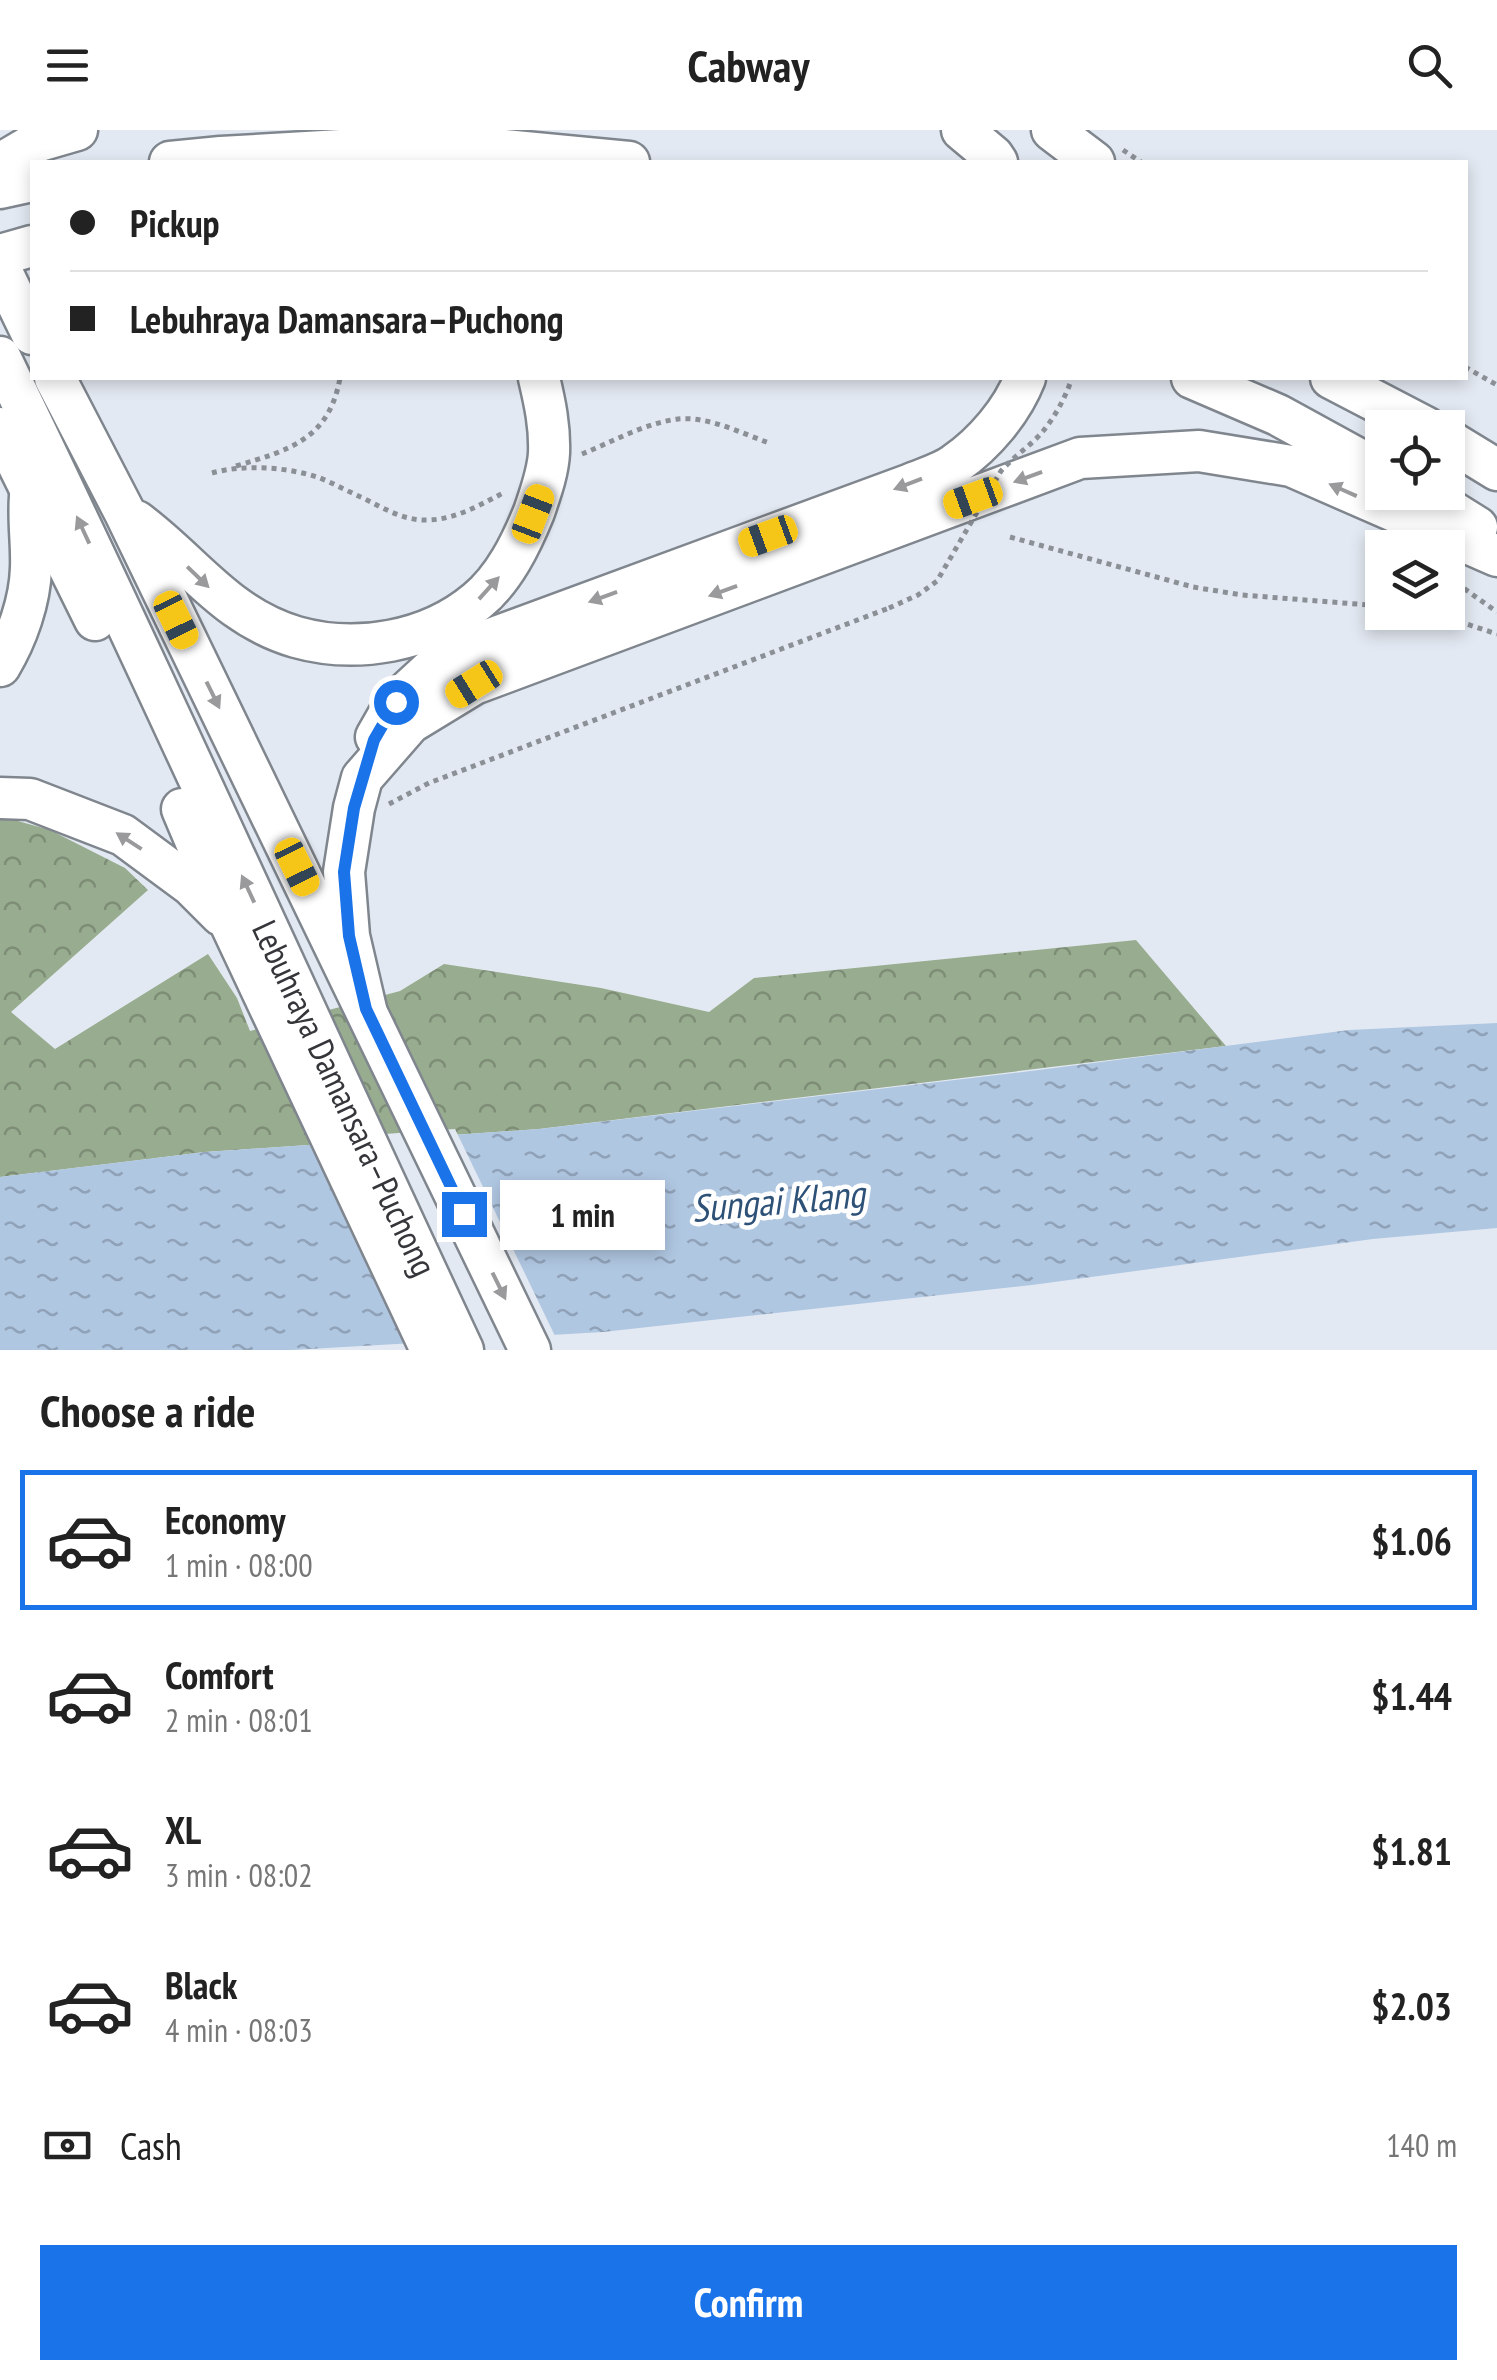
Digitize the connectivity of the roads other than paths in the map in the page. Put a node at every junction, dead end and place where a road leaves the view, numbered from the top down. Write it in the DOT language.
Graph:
graph roads {
  1 [pos="77,130"];
  2 [pos="962,130"];
  3 [pos="1052,130"];
  4 [pos="187,160"];
  5 [pos="607,160"];
  6 [pos="996,160"];
  7 [pos="1091,160"];
  8 [pos="0,164"];
  9 [pos="30,181"];
  10 [pos="0,188"];
  11 [pos="30,247"];
  12 [pos="0,255"];
  13 [pos="6,282"];
  14 [pos="30,330"];
  15 [pos="0,356"];
  16 [pos="56,380"];
  17 [pos="540,380"];
  18 [pos="1024,380"];
  19 [pos="1197,380"];
  20 [pos="1334,380"];
  21 [pos="1376,380"];
  22 [pos="1394,410"];
  23 [pos="1405,410"];
  24 [pos="0,428"];
  25 [pos="1465,450"];
  26 [pos="1365,463"];
  27 [pos="1497,470"];
  28 [pos="30,488"];
  29 [pos="1450,510"];
  30 [pos="125,513"];
  31 [pos="1497,540"];
  32 [pos="1497,556"];
  33 [pos="0,666"];
  34 [pos="362,778"];
  35 [pos="0,798"];
  36 [pos="231,924"];
  37 [pos="366,1009"];
  38 [pos="291,1015"];
  39 [pos="431,1350"];
  40 [pos="463,1350"];
  41 [pos="530,1350"];
  1 -- 8 [label="highway"];
  2 -- 6 [label="highway"];
  3 -- 7 [label="highway"];
  4 -- 5 [label="highway"];
  9 -- 10 [label="highway"];
  11 -- 12 [label="highway"];
  13 -- 14 [label="highway"];
  38 -- 15 [label="highway, Lebuhraya Damansara–Puchong, one-way"];
  16 -- 30 [label="highway, Lebuhraya Damansara–Puchong"];
  30 -- 17 [label="highway, one-way"];
  18 -- 34 [label="highway, one-way"];
  19 -- 26 [label="highway"];
  20 -- 22 [label="highway"];
  21 -- 23 [label="highway"];
  24 -- 28 [label="highway, Lebuhraya Damansara–Puchong"];
  25 -- 27 [label="highway"];
  28 -- 33 [label="highway"];
  28 -- 36 [label="highway, Lebuhraya Damansara–Puchong"];
  29 -- 31 [label="highway"];
  30 -- 37 [label="highway, Lebuhraya Damansara–Puchong, one-way"];
  32 -- 34 [label="highway, one-way"];
  34 -- 37 [label="highway"];
  36 -- 35 [label="highway, one-way"];
  36 -- 38 [label="highway, Lebuhraya Damansara–Puchong"];
  37 -- 41 [label="highway, Lebuhraya Damansara–Puchong, one-way"];
  38 -- 39 [label="highway, Lebuhraya Damansara–Puchong"];
  38 -- 40 [label="highway, Lebuhraya Damansara–Puchong"];
}
